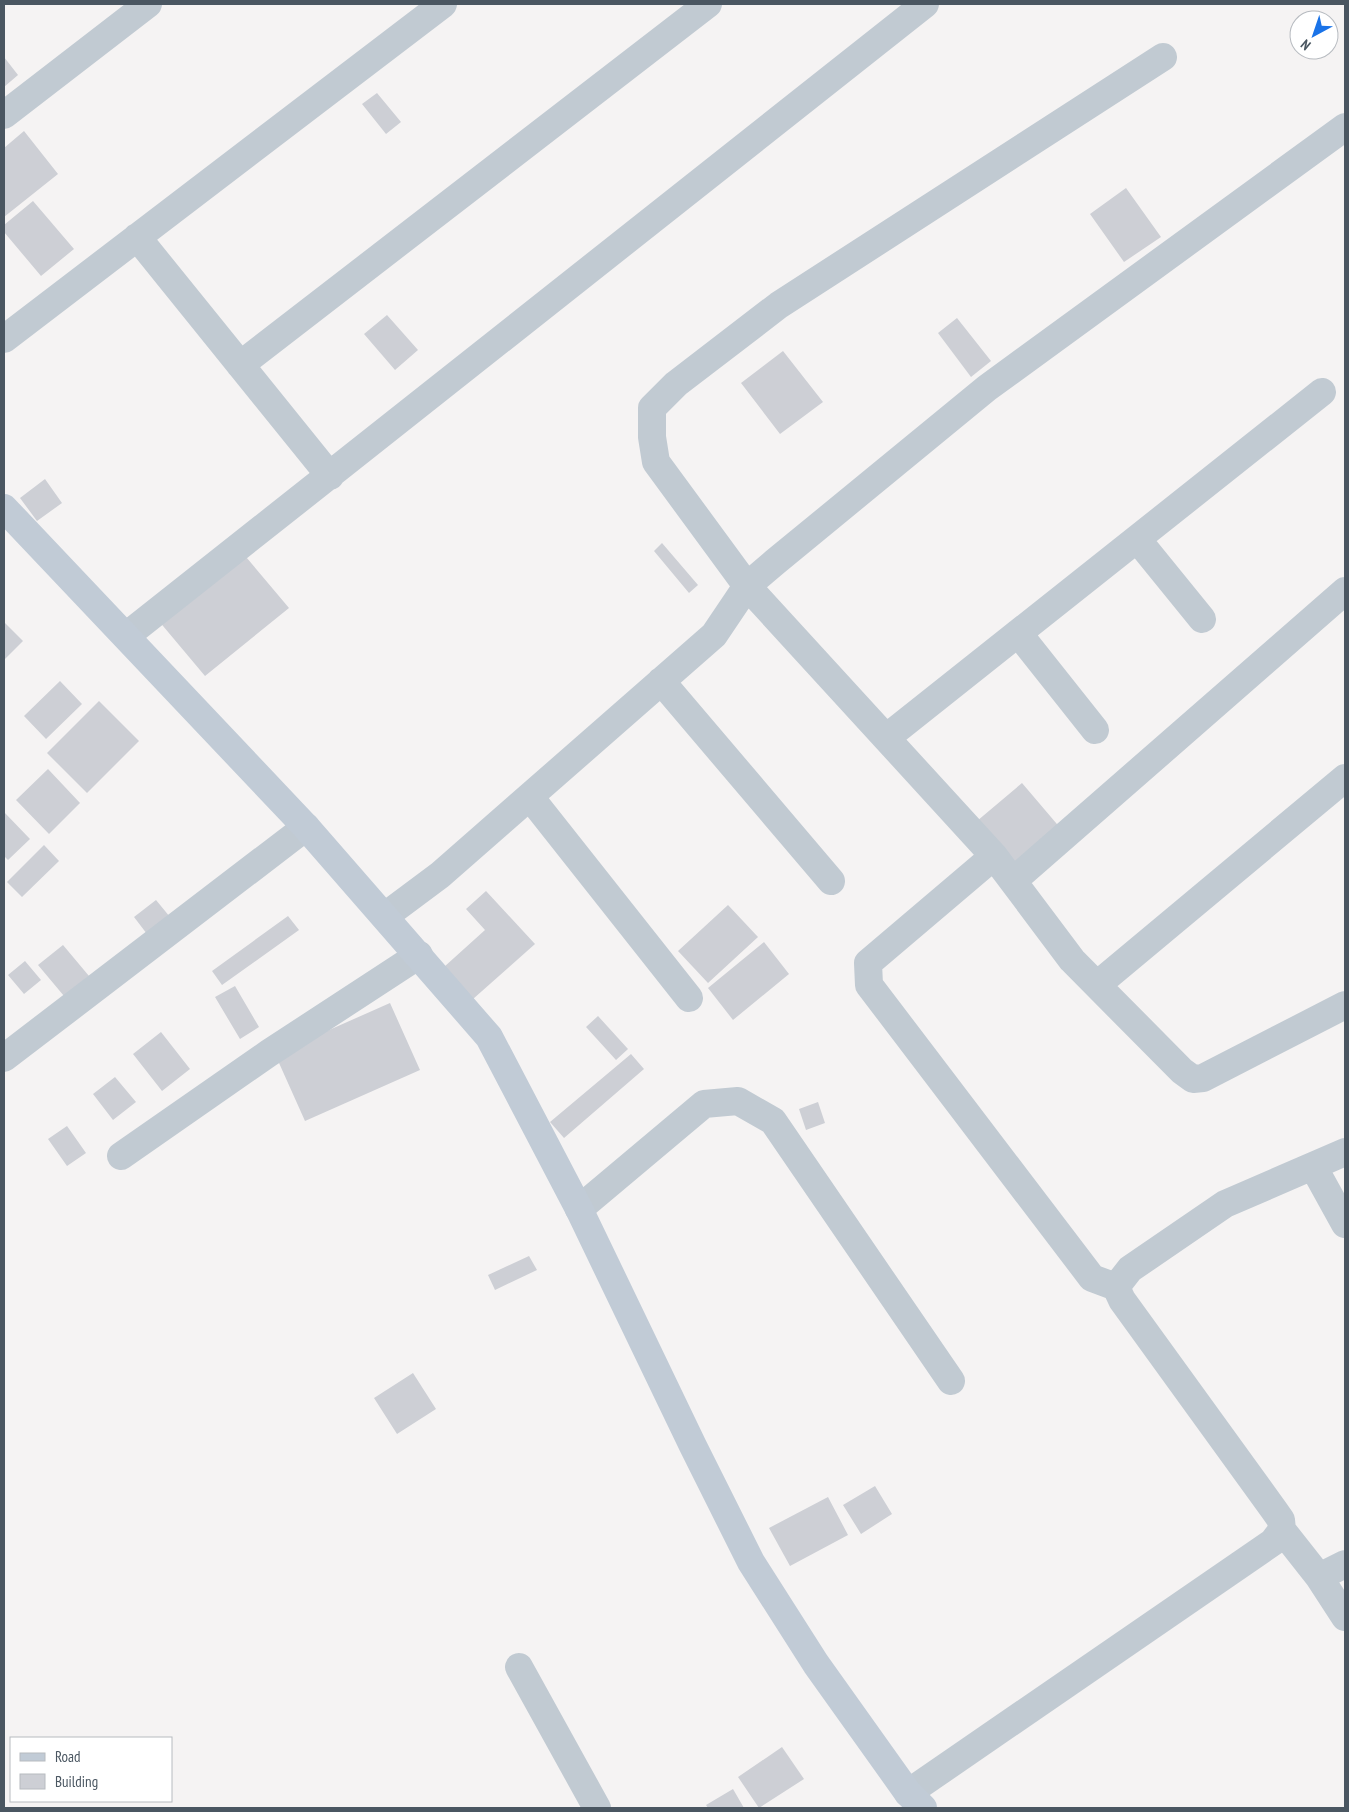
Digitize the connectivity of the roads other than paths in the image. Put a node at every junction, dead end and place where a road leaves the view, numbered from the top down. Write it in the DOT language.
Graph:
graph roads {
  1 [pos="148,4"];
  2 [pos="443,4"];
  3 [pos="708,4"];
  4 [pos="926,4"];
  5 [pos="1163,57"];
  6 [pos="4,115"];
  7 [pos="1345,127"];
  8 [pos="137,237"];
  9 [pos="4,339"];
  10 [pos="240,365"];
  11 [pos="1322,392"];
  12 [pos="330,476"];
  13 [pos="4,508"];
  14 [pos="1137,539"];
  15 [pos="748,586"];
  16 [pos="1345,591"];
  17 [pos="1202,619"];
  18 [pos="1018,633"];
  19 [pos="126,636"];
  20 [pos="661,681"];
  21 [pos="1095,730"];
  22 [pos="886,738"];
  23 [pos="1345,778"];
  24 [pos="530,797"];
  25 [pos="306,827"];
  26 [pos="994,856"];
  27 [pos="831,881"];
  28 [pos="1013,881"];
  29 [pos="385,916"];
  30 [pos="419,955"];
  31 [pos="1097,985"];
  32 [pos="689,998"];
  33 [pos="1345,1005"];
  34 [pos="4,1058"];
  35 [pos="1345,1152"];
  36 [pos="121,1156"];
  37 [pos="1313,1166"];
  38 [pos="579,1209"];
  39 [pos="1345,1224"];
  40 [pos="1116,1287"];
  41 [pos="951,1381"];
  42 [pos="1282,1530"];
  43 [pos="1345,1564"];
  44 [pos="1319,1577"];
  45 [pos="1345,1617"];
  46 [pos="519,1667"];
  47 [pos="916,1801"];
  48 [pos="597,1808"];
  1 -- 6 [label="street"];
  2 -- 8 [label="street"];
  3 -- 10 [label="street"];
  4 -- 12 [label="street"];
  5 -- 15 [label="street"];
  7 -- 15 [label="street"];
  8 -- 9 [label="street"];
  8 -- 10 [label="street"];
  10 -- 12 [label="street"];
  11 -- 14 [label="street"];
  12 -- 19 [label="street"];
  13 -- 19 [label="main road"];
  14 -- 17 [label="street"];
  14 -- 18 [label="street"];
  15 -- 20 [label="street"];
  15 -- 22 [label="street"];
  16 -- 28 [label="street"];
  18 -- 21 [label="street"];
  18 -- 22 [label="street"];
  19 -- 25 [label="main road"];
  20 -- 24 [label="street"];
  20 -- 27 [label="street"];
  22 -- 26 [label="street"];
  23 -- 31 [label="street"];
  24 -- 29 [label="street"];
  24 -- 32 [label="street"];
  25 -- 29 [label="main road"];
  25 -- 34 [label="street"];
  26 -- 28 [label="street"];
  26 -- 40 [label="street"];
  28 -- 31 [label="street"];
  29 -- 30 [label="main road"];
  30 -- 36 [label="street"];
  30 -- 38 [label="main road"];
  31 -- 33 [label="street"];
  35 -- 37 [label="street"];
  37 -- 39 [label="street"];
  37 -- 40 [label="street"];
  38 -- 41 [label="street"];
  38 -- 47 [label="main road"];
  40 -- 42 [label="street"];
  42 -- 44 [label="street"];
  42 -- 47 [label="street"];
  43 -- 44 [label="street"];
  44 -- 45 [label="street"];
  46 -- 48 [label="street"];
}
